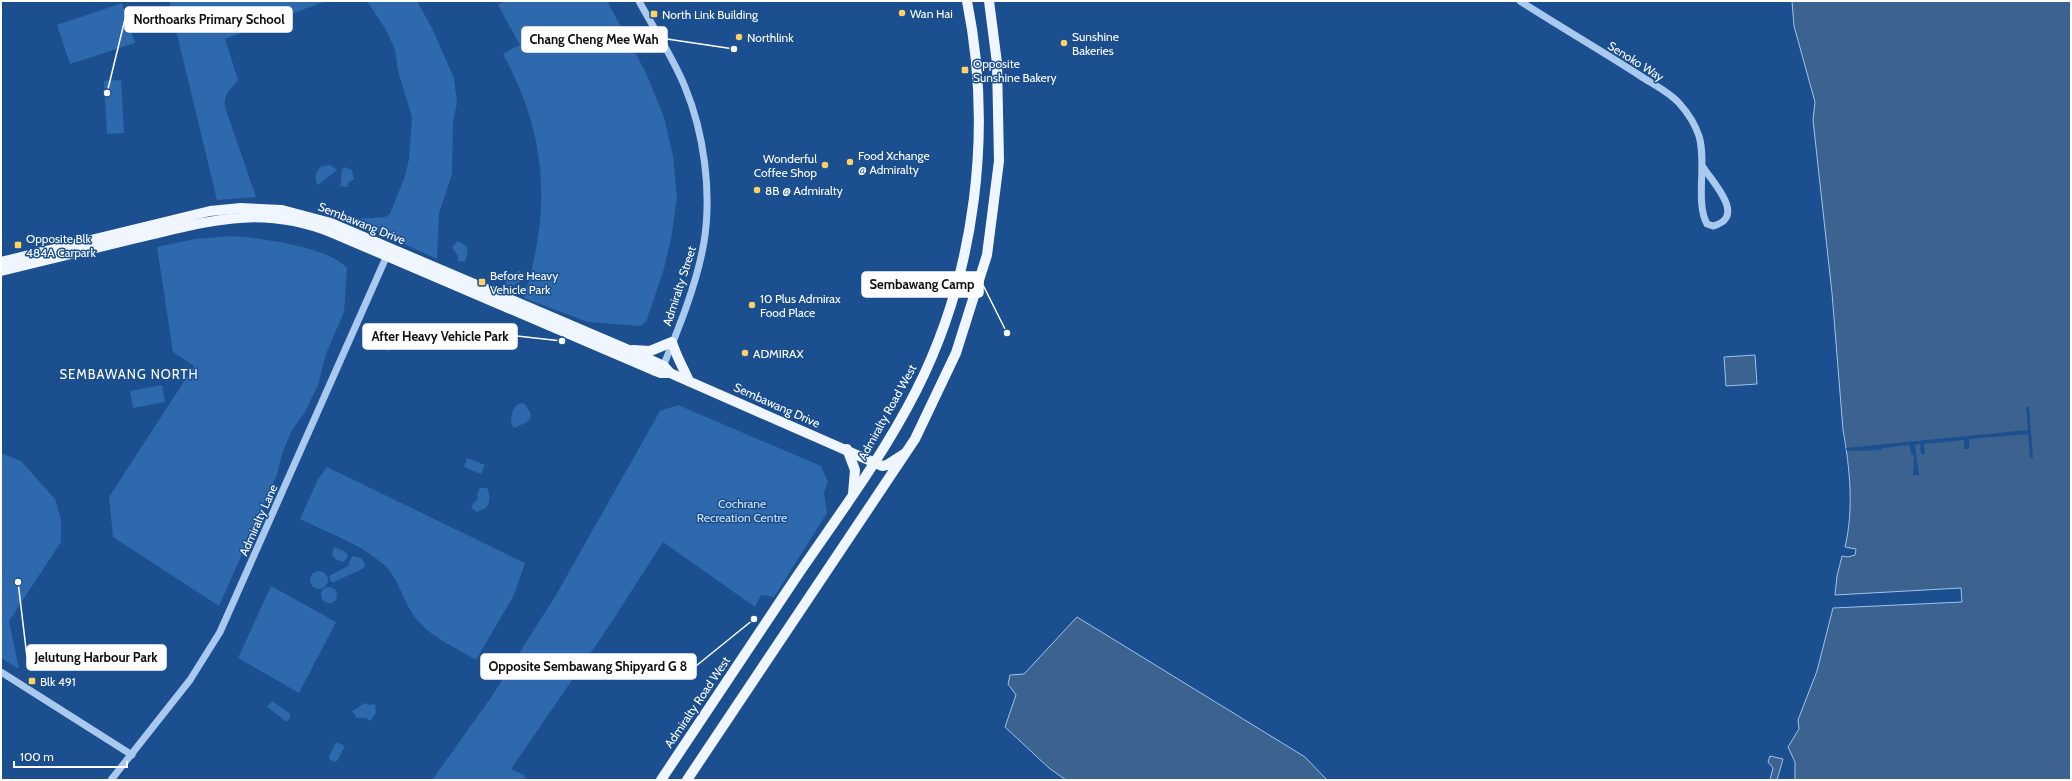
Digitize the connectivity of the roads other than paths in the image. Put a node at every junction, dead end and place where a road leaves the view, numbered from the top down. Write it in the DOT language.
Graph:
graph roads {
  1 [pos="639,1"];
  2 [pos="967,1"];
  3 [pos="990,1"];
  4 [pos="1521,1"];
  5 [pos="1703,167"];
  6 [pos="388,253"];
  7 [pos="1,262"];
  8 [pos="1,271"];
  9 [pos="672,342"];
  10 [pos="629,350"];
  11 [pos="665,371"];
  12 [pos="689,381"];
  13 [pos="847,449"];
  14 [pos="904,454"];
  15 [pos="874,462"];
  16 [pos="852,499"];
  17 [pos="1,672"];
  18 [pos="132,755"];
  19 [pos="111,780"];
  20 [pos="661,780"];
  21 [pos="687,780"];
  1 -- 9 [label="street, Admiralty Street"];
  2 -- 15 [label="main road, Admiralty Road West"];
  3 -- 14 [label="main road"];
  4 -- 5 [label="street, Senoko Way"];
  5 -- 5 [label="street, Senoko Way"];
  6 -- 7 [label="main road, Sembawang Drive"];
  6 -- 8 [label="main road, Sembawang Drive"];
  6 -- 10 [label="main road, Sembawang Drive"];
  6 -- 11 [label="main road, Sembawang Drive"];
  6 -- 18 [label="street, Admiralty Lane"];
  9 -- 10 [label="main road"];
  9 -- 11 [label="street, Admiralty Street"];
  9 -- 12 [label="main road"];
  10 -- 11 [label="main road, Sembawang Drive"];
  11 -- 12 [label="main road, Sembawang Drive"];
  12 -- 13 [label="main road, Sembawang Drive"];
  13 -- 15 [label="main road, Sembawang Drive"];
  13 -- 16 [label="main road"];
  14 -- 15 [label="main road"];
  14 -- 21 [label="main road"];
  15 -- 16 [label="main road, Admiralty Road West"];
  16 -- 20 [label="main road, Admiralty Road West"];
  17 -- 18 [label="street"];
  18 -- 19 [label="street, Admiralty Lane"];
}
